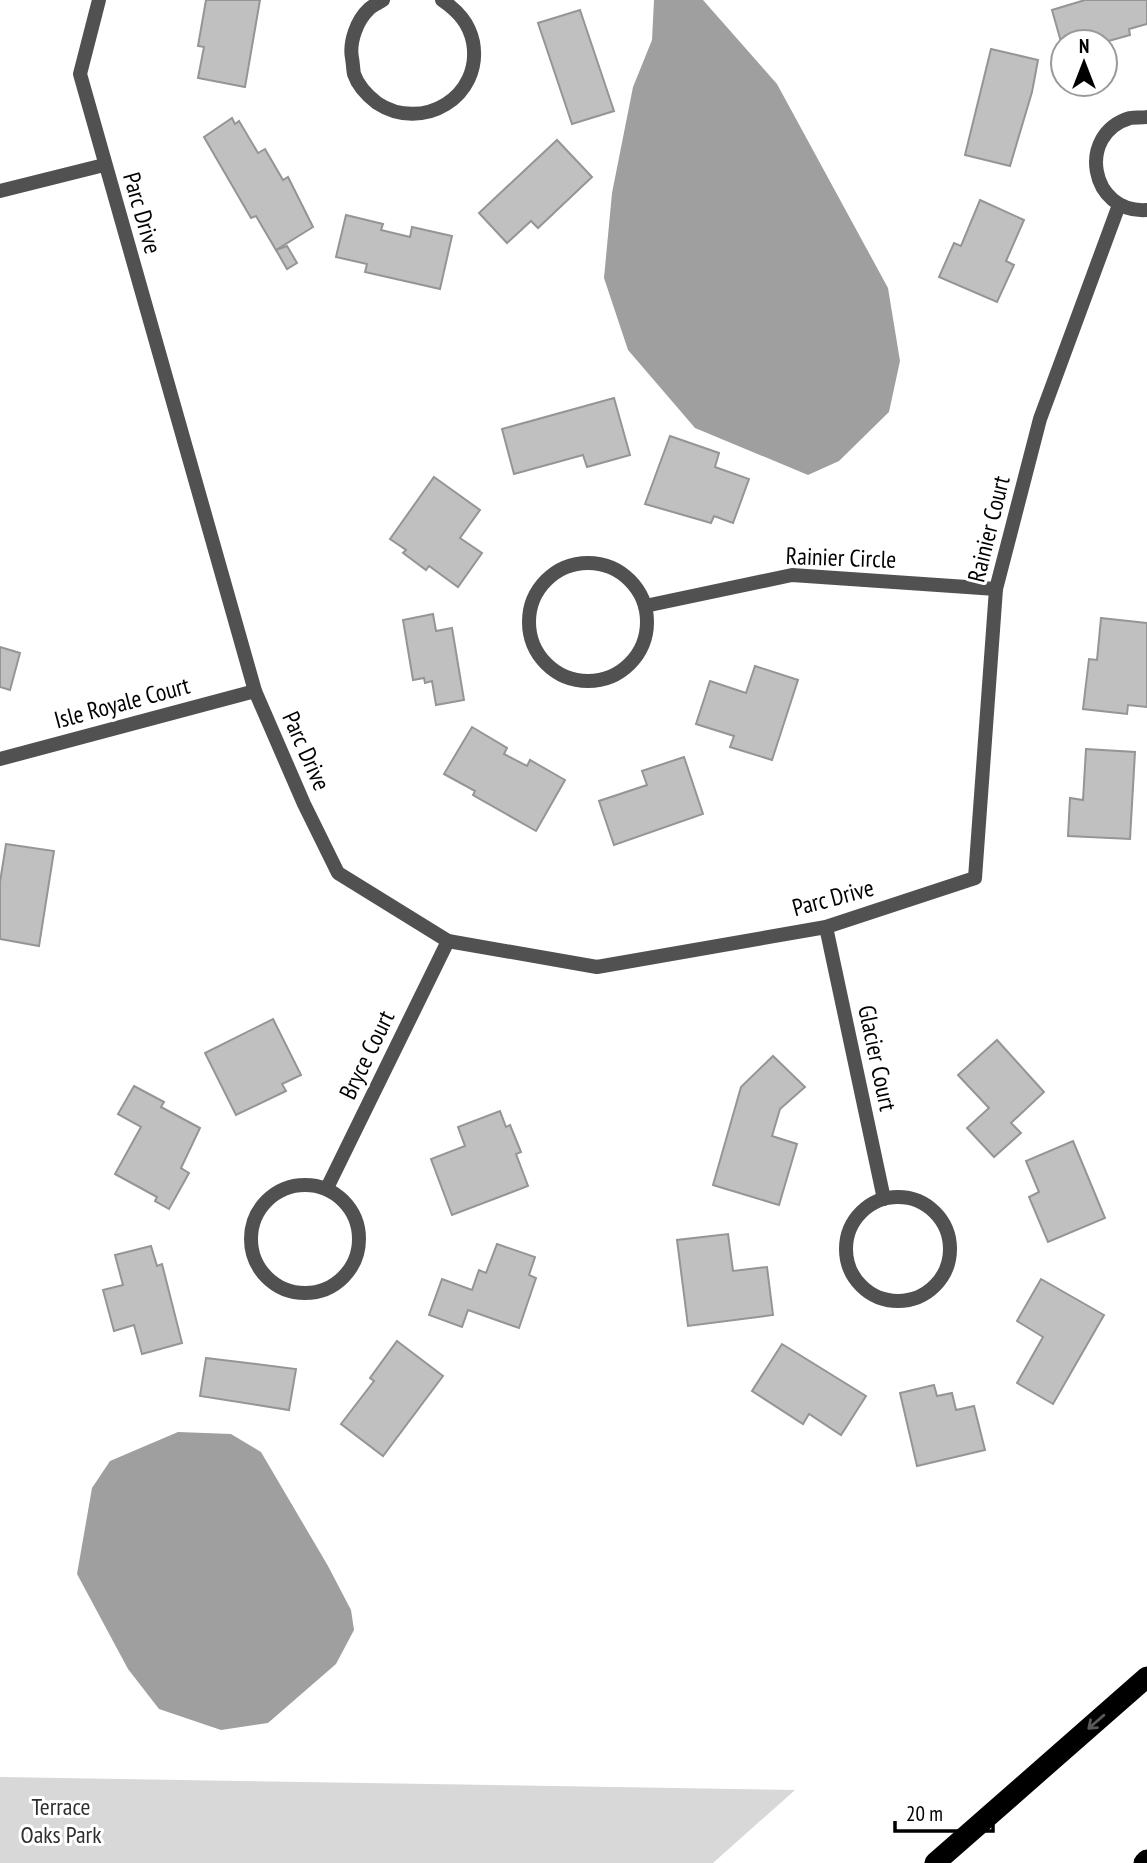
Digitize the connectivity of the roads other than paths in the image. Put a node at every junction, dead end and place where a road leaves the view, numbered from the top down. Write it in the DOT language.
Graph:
graph roads {
  1 [pos="99,0"];
  2 [pos="383,0"];
  3 [pos="442,0"];
  4 [pos="365,4"];
  5 [pos="1147,117"];
  6 [pos="104,164"];
  7 [pos="0,191"];
  8 [pos="1119,205"];
  9 [pos="1147,210"];
  10 [pos="996,589"];
  11 [pos="645,606"];
  12 [pos="255,691"];
  13 [pos="0,759"];
  14 [pos="975,878"];
  15 [pos="826,927"];
  16 [pos="448,941"];
  17 [pos="327,1188"];
  18 [pos="884,1199"];
  19 [pos="1147,1677"];
  20 [pos="935,1863"];
  1 -- 6 [label="street, Parc Drive"];
  2 -- 4 [label="street"];
  3 -- 4 [label="street"];
  5 -- 8 [label="street"];
  6 -- 7 [label="street"];
  6 -- 12 [label="street, Parc Drive"];
  8 -- 9 [label="street"];
  8 -- 10 [label="street, Rainier Court"];
  10 -- 11 [label="street, Rainier Circle"];
  10 -- 14 [label="street, Rainier Court"];
  11 -- 11 [label="street"];
  12 -- 13 [label="street, Isle Royale Court"];
  12 -- 16 [label="street, Parc Drive"];
  14 -- 15 [label="street, Parc Drive"];
  15 -- 16 [label="street, Parc Drive"];
  15 -- 18 [label="street, Glacier Court"];
  16 -- 17 [label="street, Bryce Court"];
  17 -- 17 [label="street"];
  18 -- 18 [label="street"];
  19 -- 20 [label="highway, one-way"];
}
